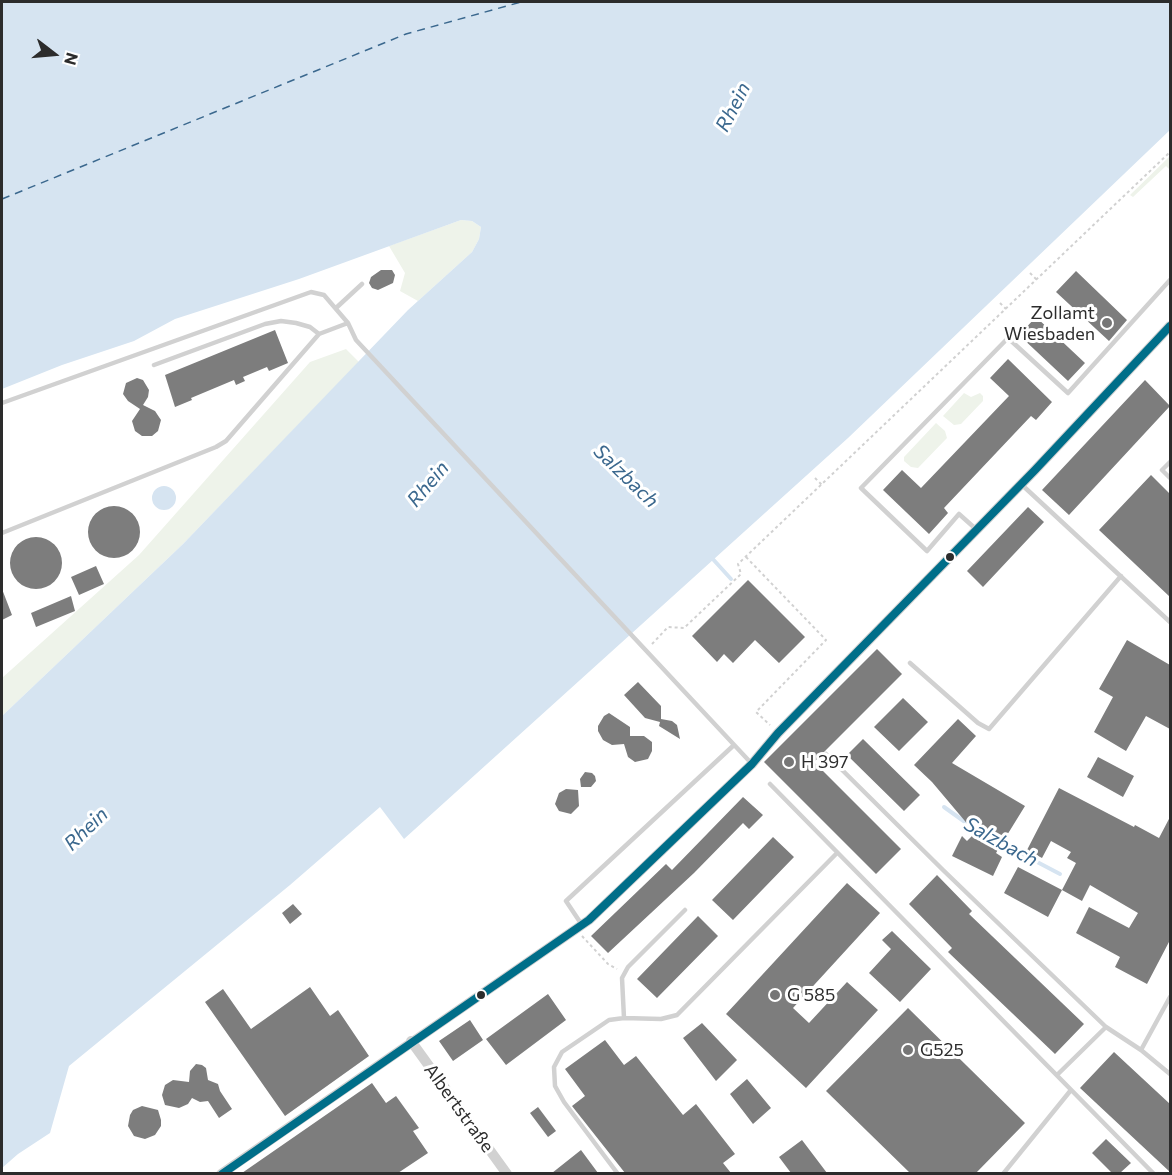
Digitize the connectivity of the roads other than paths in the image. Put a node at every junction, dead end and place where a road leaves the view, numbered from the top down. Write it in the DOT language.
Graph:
graph roads {
  1 [pos="1170,280"];
  2 [pos="362,285"];
  3 [pos="336,308"];
  4 [pos="348,322"];
  5 [pos="1170,326"];
  6 [pos="319,334"];
  7 [pos="154,365"];
  8 [pos="2,403"];
  9 [pos="1170,462"];
  10 [pos="1170,478"];
  11 [pos="1021,484"];
  12 [pos="977,530"];
  13 [pos="2,533"];
  14 [pos="1121,576"];
  15 [pos="1170,622"];
  16 [pos="910,663"];
  17 [pos="734,745"];
  18 [pos="826,754"];
  19 [pos="752,764"];
  20 [pos="770,784"];
  21 [pos="836,854"];
  22 [pos="685,910"];
  23 [pos="582,925"];
  24 [pos="1170,996"];
  25 [pos="624,1018"];
  26 [pos="1106,1027"];
  27 [pos="411,1041"];
  28 [pos="1141,1050"];
  29 [pos="1170,1074"];
  30 [pos="1057,1075"];
  31 [pos="1071,1090"];
  32 [pos="221,1173"];
  33 [pos="507,1173"];
  34 [pos="618,1173"];
  35 [pos="1003,1173"];
  36 [pos="1154,1173"];
  1 -- 12 [label="lane"];
  2 -- 3 [label="lane"];
  3 -- 4 [label="lane"];
  3 -- 8 [label="lane"];
  4 -- 6 [label="lane"];
  4 -- 17 [label="lane"];
  5 -- 11 [label="street"];
  6 -- 7 [label="lane"];
  6 -- 13 [label="lane"];
  9 -- 10 [label="lane"];
  11 -- 12 [label="street"];
  11 -- 14 [label="lane"];
  12 -- 19 [label="street"];
  14 -- 15 [label="lane"];
  14 -- 16 [label="lane"];
  17 -- 19 [label="lane"];
  17 -- 23 [label="lane"];
  18 -- 26 [label="lane"];
  19 -- 23 [label="street"];
  20 -- 21 [label="lane"];
  21 -- 25 [label="lane"];
  21 -- 30 [label="lane"];
  22 -- 25 [label="lane"];
  23 -- 27 [label="street"];
  24 -- 28 [label="lane"];
  25 -- 34 [label="lane"];
  26 -- 28 [label="lane"];
  26 -- 30 [label="lane"];
  27 -- 32 [label="street"];
  27 -- 33 [label="street, Albertstraße"];
  28 -- 29 [label="lane"];
  30 -- 31 [label="lane"];
  31 -- 35 [label="lane"];
  31 -- 36 [label="lane"];
}
